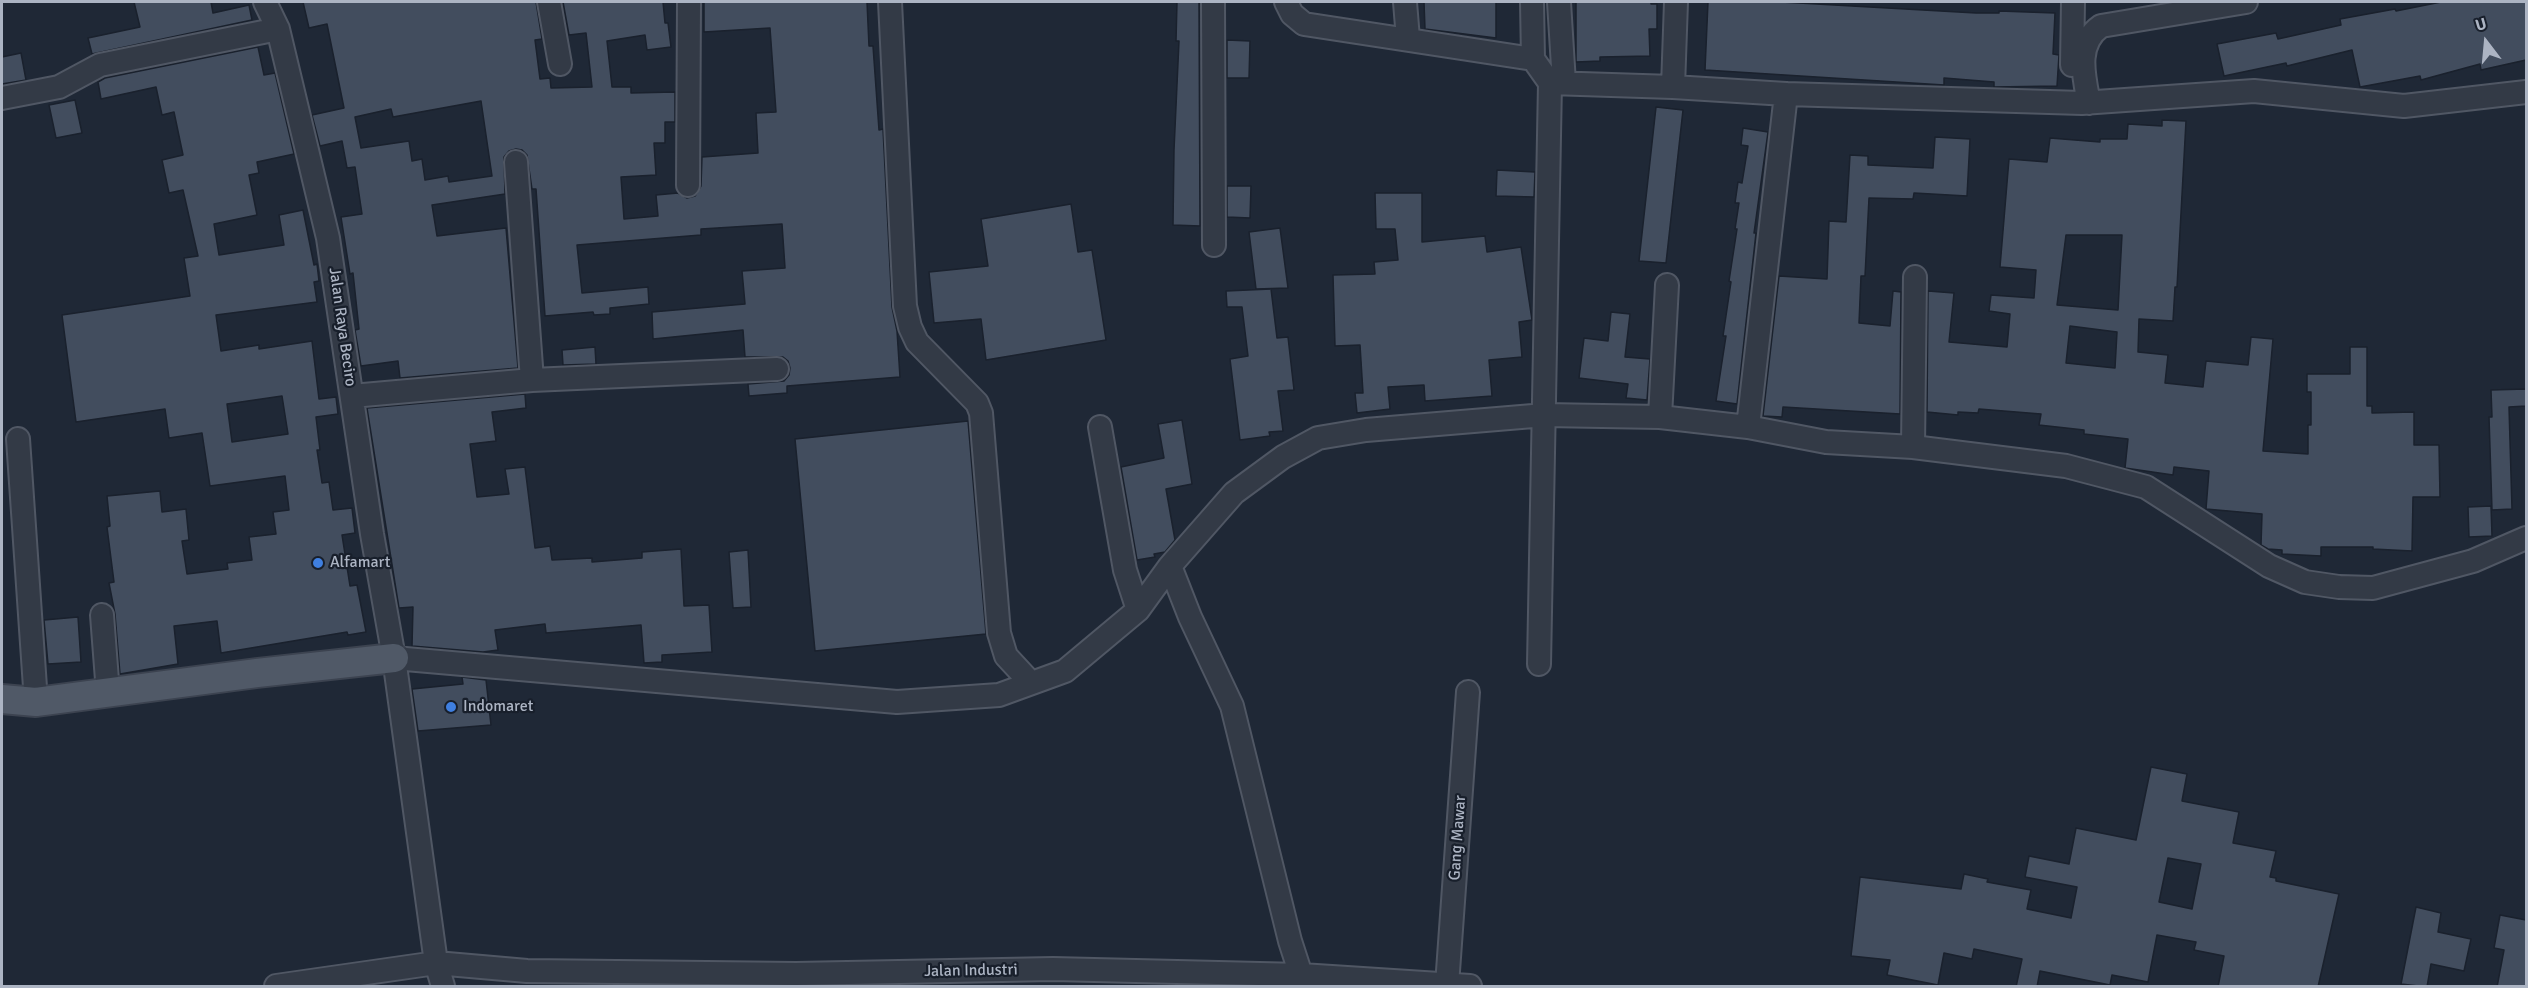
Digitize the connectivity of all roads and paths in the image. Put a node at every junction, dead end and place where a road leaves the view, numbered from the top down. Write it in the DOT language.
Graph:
graph roads {
  1 [pos="269,2"];
  2 [pos="549,2"];
  3 [pos="689,2"];
  4 [pos="890,2"];
  5 [pos="1213,2"];
  6 [pos="1286,2"];
  7 [pos="1405,2"];
  8 [pos="1532,2"];
  9 [pos="1559,2"];
  10 [pos="1676,2"];
  11 [pos="2073,2"];
  12 [pos="2246,2"];
  13 [pos="278,29"];
  14 [pos="1408,39"];
  15 [pos="1533,59"];
  16 [pos="560,64"];
  17 [pos="1557,83"];
  18 [pos="1672,87"];
  19 [pos="2526,92"];
  20 [pos="1786,94"];
  21 [pos="2,98"];
  22 [pos="2080,103"];
  23 [pos="516,162"];
  24 [pos="688,185"];
  25 [pos="1214,244"];
  26 [pos="1915,277"];
  27 [pos="1667,285"];
  28 [pos="777,369"];
  29 [pos="532,380"];
  30 [pos="352,396"];
  31 [pos="1545,416"];
  32 [pos="1660,417"];
  33 [pos="1100,427"];
  34 [pos="1748,427"];
  35 [pos="18,439"];
  36 [pos="1913,447"];
  37 [pos="2526,538"];
  38 [pos="1170,566"];
  39 [pos="1138,610"];
  40 [pos="102,615"];
  41 [pos="394,658"];
  42 [pos="1539,664"];
  43 [pos="1032,683"];
  44 [pos="1468,692"];
  45 [pos="108,693"];
  46 [pos="2,699"];
  47 [pos="36,702"];
  48 [pos="436,963"];
  49 [pos="1301,975"];
  50 [pos="1447,985"];
  51 [pos="276,987"];
  52 [pos="443,987"];
  53 [pos="1470,987"];
  1 -- 13 [label="street, Jalan Raya Beciro"];
  2 -- 16 [label="street"];
  3 -- 24 [label="street"];
  4 -- 43 [label="street"];
  5 -- 25 [label="street"];
  6 -- 14 [label="street"];
  7 -- 14 [label="street"];
  8 -- 15 [label="street"];
  9 -- 17 [label="street"];
  10 -- 18 [label="street"];
  11 -- 22 [label="street"];
  12 -- 22 [label="street"];
  13 -- 21 [label="street"];
  13 -- 30 [label="street, Jalan Raya Beciro"];
  14 -- 15 [label="street"];
  15 -- 17 [label="street"];
  17 -- 18 [label="street"];
  17 -- 31 [label="street"];
  18 -- 20 [label="street"];
  19 -- 22 [label="street"];
  20 -- 22 [label="street"];
  20 -- 34 [label="street"];
  23 -- 29 [label="street"];
  26 -- 36 [label="street"];
  27 -- 32 [label="street"];
  28 -- 29 [label="street"];
  29 -- 30 [label="street"];
  30 -- 41 [label="street, Jalan Raya Beciro"];
  31 -- 32 [label="street"];
  31 -- 38 [label="street"];
  31 -- 42 [label="street"];
  32 -- 34 [label="street"];
  33 -- 39 [label="street"];
  34 -- 36 [label="street"];
  35 -- 47 [label="street"];
  36 -- 37 [label="street"];
  38 -- 39 [label="street"];
  38 -- 49 [label="street"];
  39 -- 43 [label="street"];
  40 -- 45 [label="street"];
  41 -- 43 [label="street"];
  41 -- 45 [label="main road"];
  41 -- 48 [label="street, Jalan Raya Beciro"];
  44 -- 50 [label="street, Gang Mawar"];
  45 -- 47 [label="main road"];
  46 -- 47 [label="main road"];
  48 -- 49 [label="street, Jalan Industri"];
  48 -- 51 [label="street, Jalan Industri"];
  48 -- 52 [label="street, Jalan Raya Beciro"];
  49 -- 50 [label="street, Jalan Industri"];
  50 -- 53 [label="street, Jalan Industri"];
}
